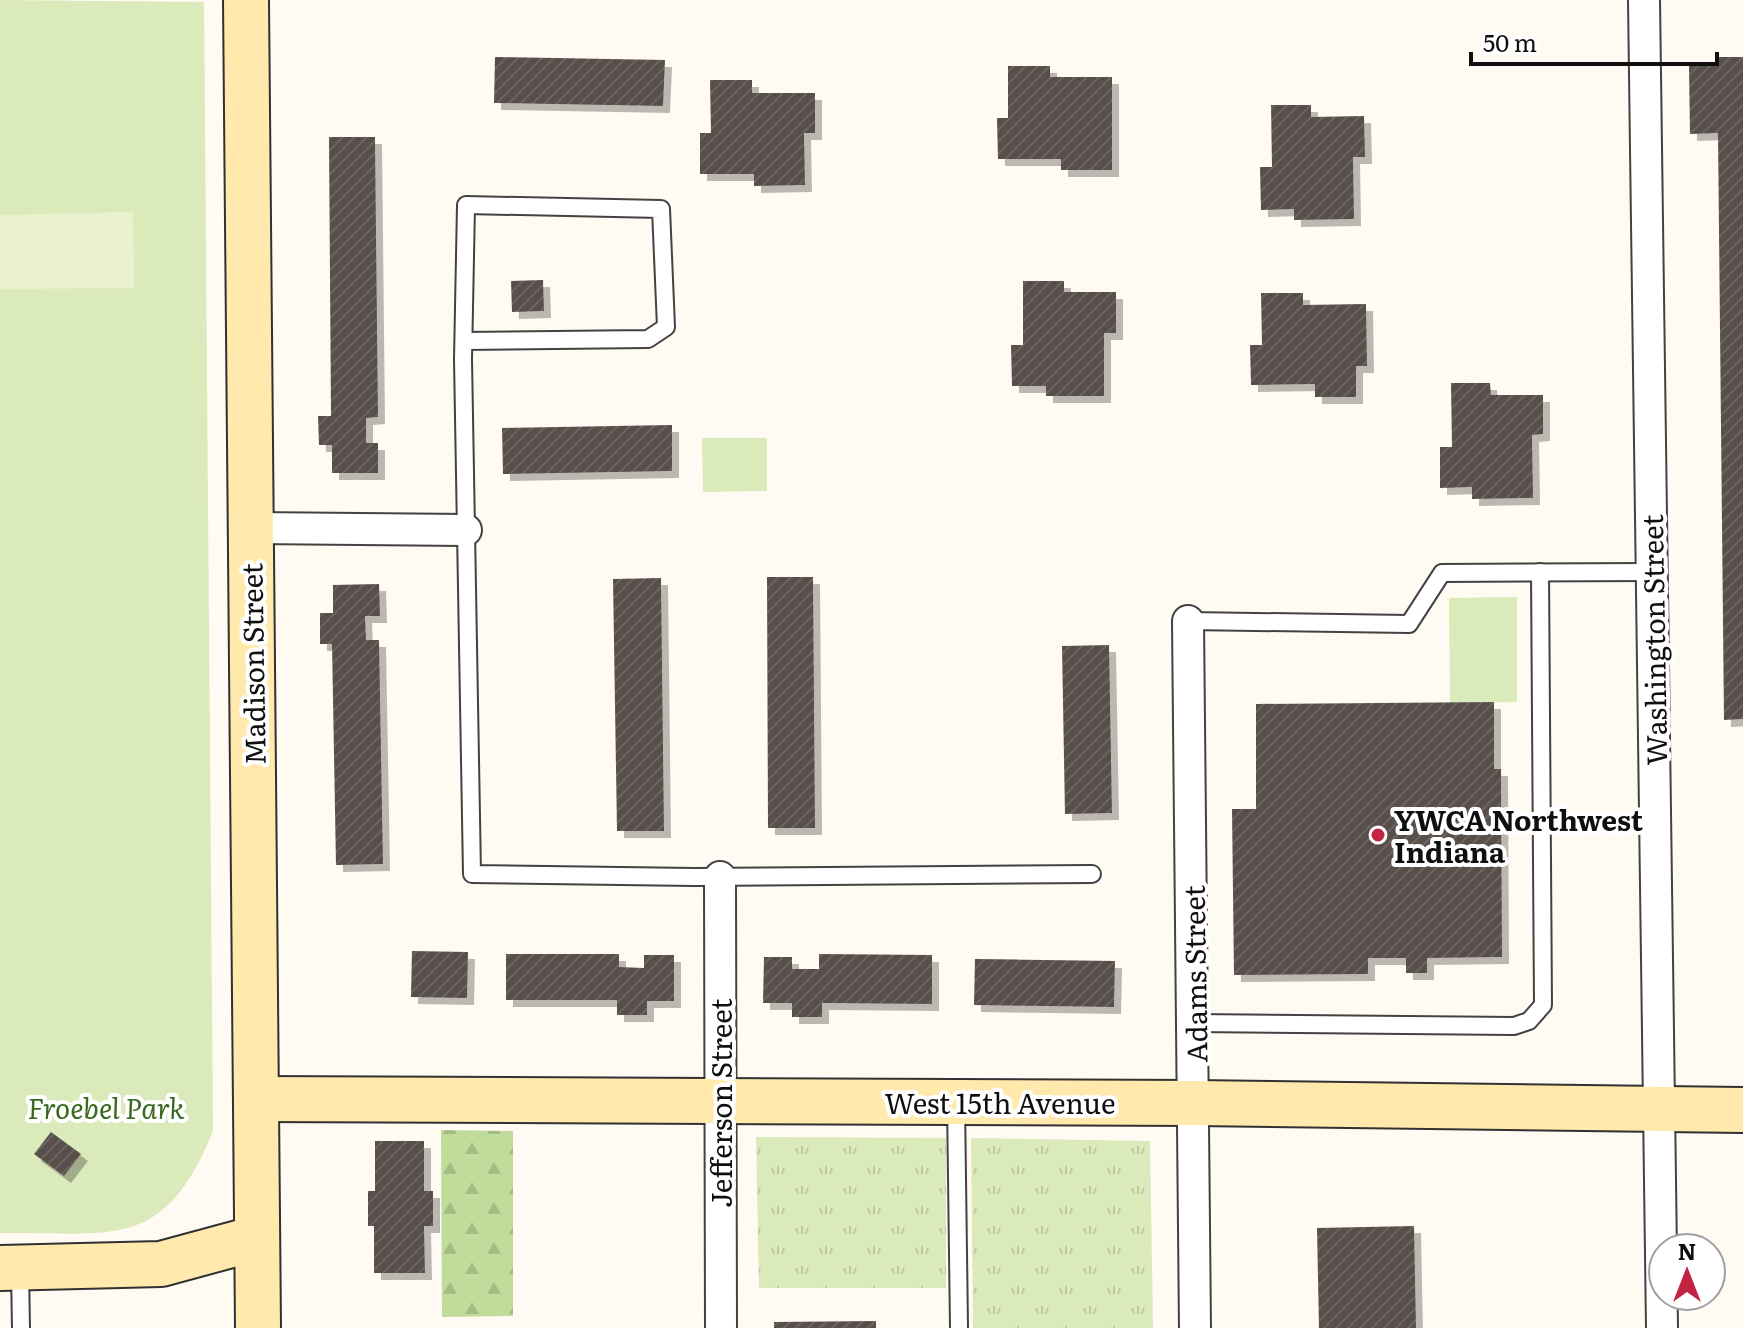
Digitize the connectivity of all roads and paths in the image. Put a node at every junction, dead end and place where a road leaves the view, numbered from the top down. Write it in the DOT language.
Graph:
graph roads {
  1 [pos="246,0"];
  2 [pos="1644,0"];
  3 [pos="464,341"];
  4 [pos="251,528"];
  5 [pos="466,530"];
  6 [pos="1540,572"];
  7 [pos="1652,572"];
  8 [pos="1188,621"];
  9 [pos="1092,874"];
  10 [pos="720,877"];
  11 [pos="1194,1023"];
  12 [pos="256,1099"];
  13 [pos="720,1101"];
  14 [pos="956,1102"];
  15 [pos="1195,1103"];
  16 [pos="1659,1109"];
  17 [pos="1743,1110"];
  18 [pos="257,1238"];
  19 [pos="10,1268"];
  20 [pos="21,1328"];
  21 [pos="258,1328"];
  22 [pos="721,1328"];
  23 [pos="959,1328"];
  24 [pos="1195,1328"];
  25 [pos="1662,1328"];
  1 -- 4 [label="main road, Madison Street"];
  2 -- 7 [label="street, Washington Street"];
  3 -- 3 [label="lane"];
  3 -- 5 [label="lane"];
  4 -- 5 [label="street"];
  4 -- 12 [label="main road, Madison Street"];
  5 -- 10 [label="lane"];
  6 -- 7 [label="lane"];
  6 -- 8 [label="lane"];
  6 -- 11 [label="lane"];
  7 -- 16 [label="street, Washington Street"];
  8 -- 11 [label="street, Adams Street"];
  9 -- 10 [label="lane"];
  10 -- 13 [label="street, Jefferson Street"];
  11 -- 15 [label="street, Adams Street"];
  12 -- 13 [label="main road, West 15th Avenue"];
  12 -- 18 [label="main road, Madison Street"];
  13 -- 14 [label="main road, West 15th Avenue"];
  13 -- 22 [label="street, Jefferson Street"];
  14 -- 15 [label="main road, West 15th Avenue"];
  14 -- 23 [label="lane"];
  15 -- 16 [label="main road, West 15th Avenue"];
  15 -- 24 [label="street, Adams Street"];
  16 -- 17 [label="main road, West 15th Avenue"];
  16 -- 25 [label="street, Washington Street"];
  18 -- 19 [label="main road"];
  18 -- 21 [label="main road, Madison Street"];
  19 -- 20 [label="lane"];
}
